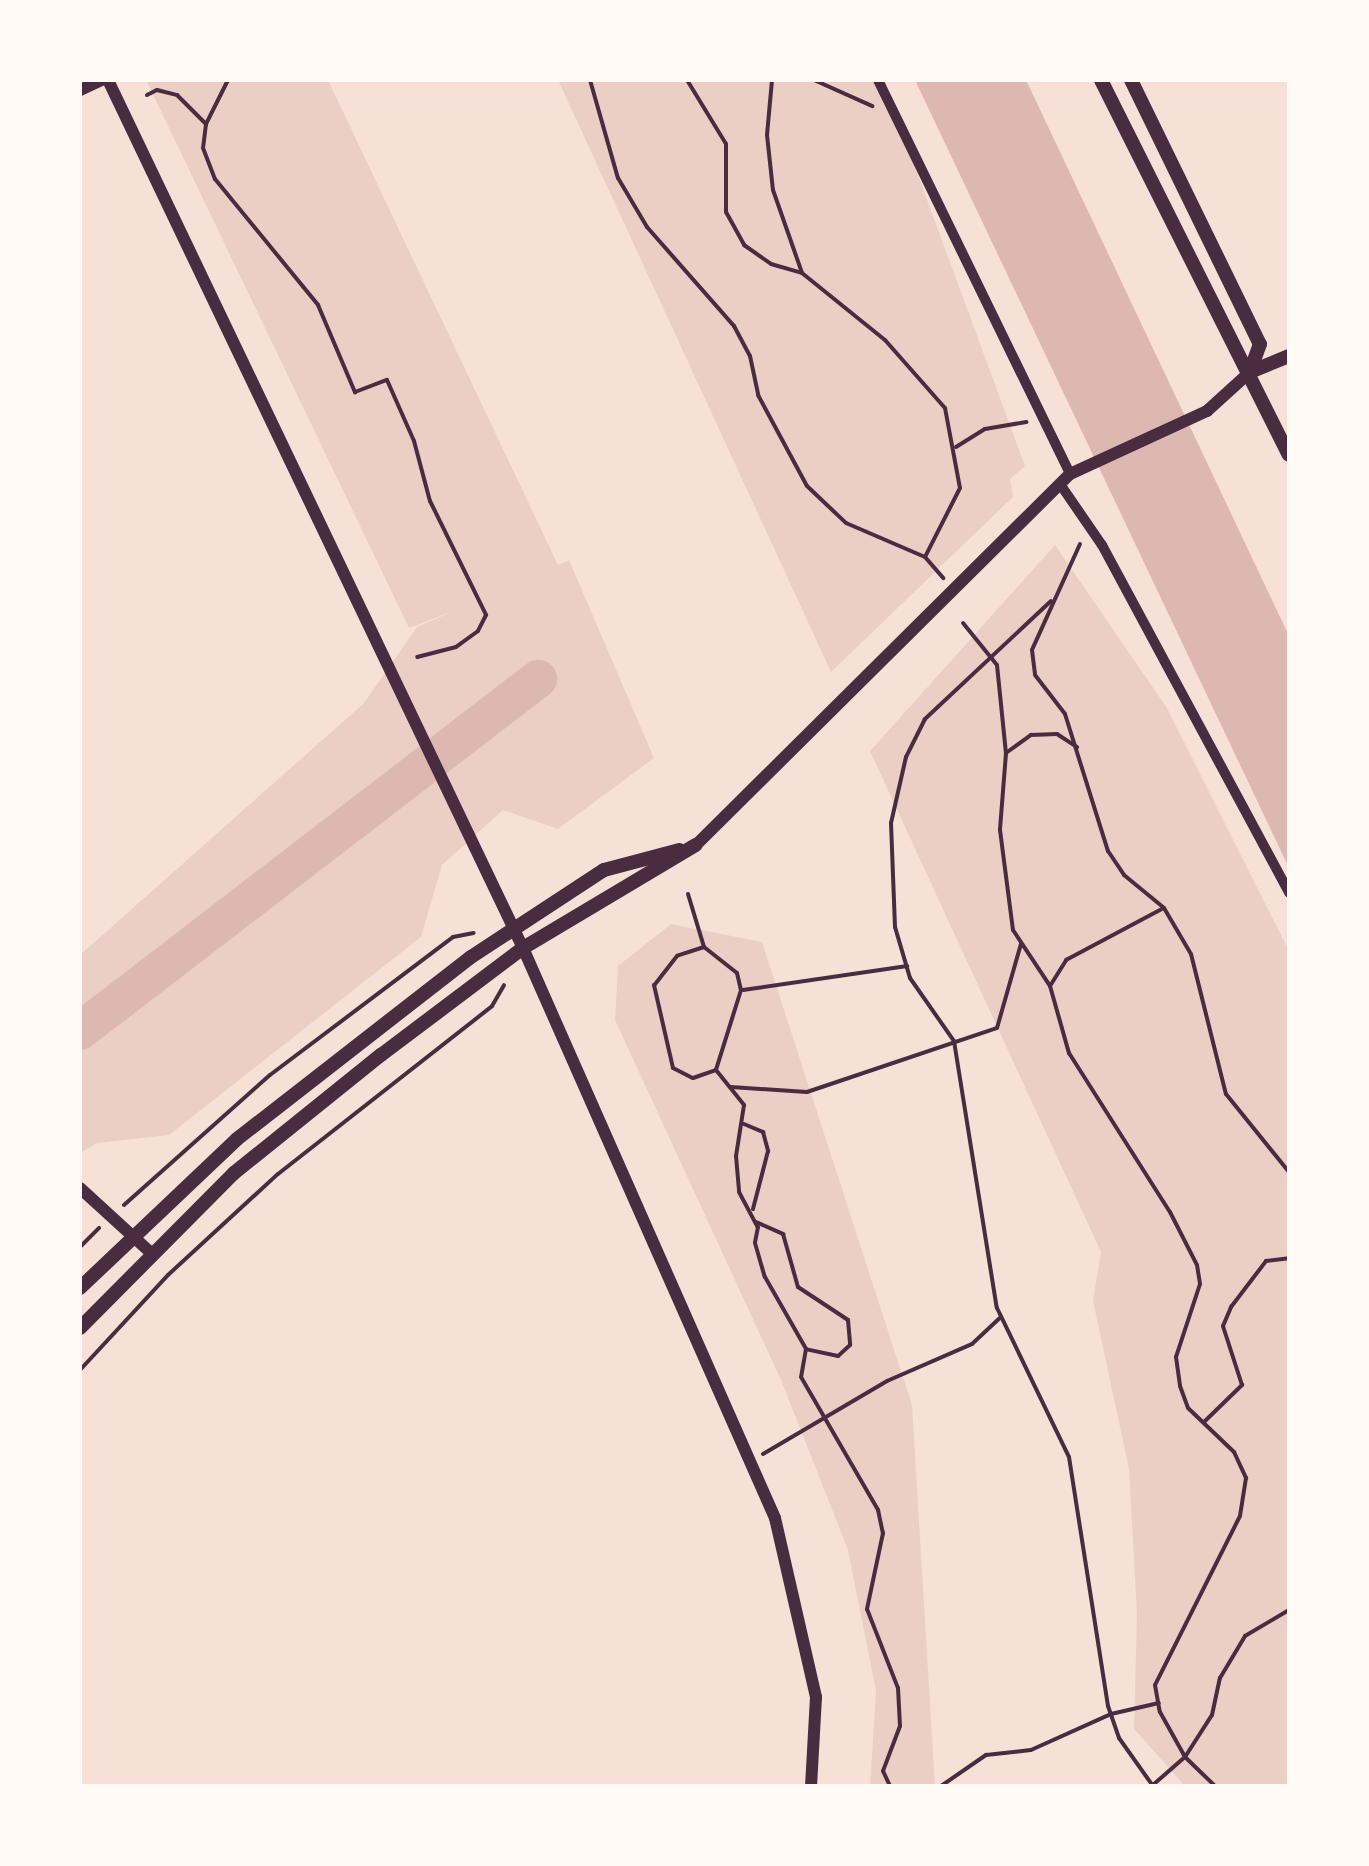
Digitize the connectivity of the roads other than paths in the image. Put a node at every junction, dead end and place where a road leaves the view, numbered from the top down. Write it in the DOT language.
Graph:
graph roads {
  1 [pos="104,80"];
  2 [pos="878,80"];
  3 [pos="1101,80"];
  4 [pos="1131,80"];
  5 [pos="80,90"];
  6 [pos="1289,356"];
  7 [pos="1250,372"];
  8 [pos="1289,455"];
  9 [pos="1065,479"];
  10 [pos="696,845"];
  11 [pos="1289,893"];
  12 [pos="513,926"];
  13 [pos="523,948"];
  14 [pos="80,1188"];
  15 [pos="132,1234"];
  16 [pos="150,1252"];
  17 [pos="80,1288"];
  18 [pos="80,1328"];
  19 [pos="810,1786"];
  1 -- 5 [label="street"];
  1 -- 12 [label="street"];
  2 -- 9 [label="street"];
  3 -- 7 [label="main road"];
  4 -- 7 [label="main road"];
  6 -- 7 [label="main road"];
  7 -- 8 [label="main road"];
  7 -- 9 [label="street"];
  9 -- 10 [label="street"];
  9 -- 11 [label="street"];
  10 -- 12 [label="main road"];
  10 -- 13 [label="main road"];
  12 -- 13 [label="street"];
  12 -- 15 [label="main road"];
  13 -- 16 [label="main road"];
  13 -- 19 [label="street"];
  14 -- 15 [label="street"];
  15 -- 16 [label="street"];
  15 -- 17 [label="main road"];
  16 -- 18 [label="main road"];
}
